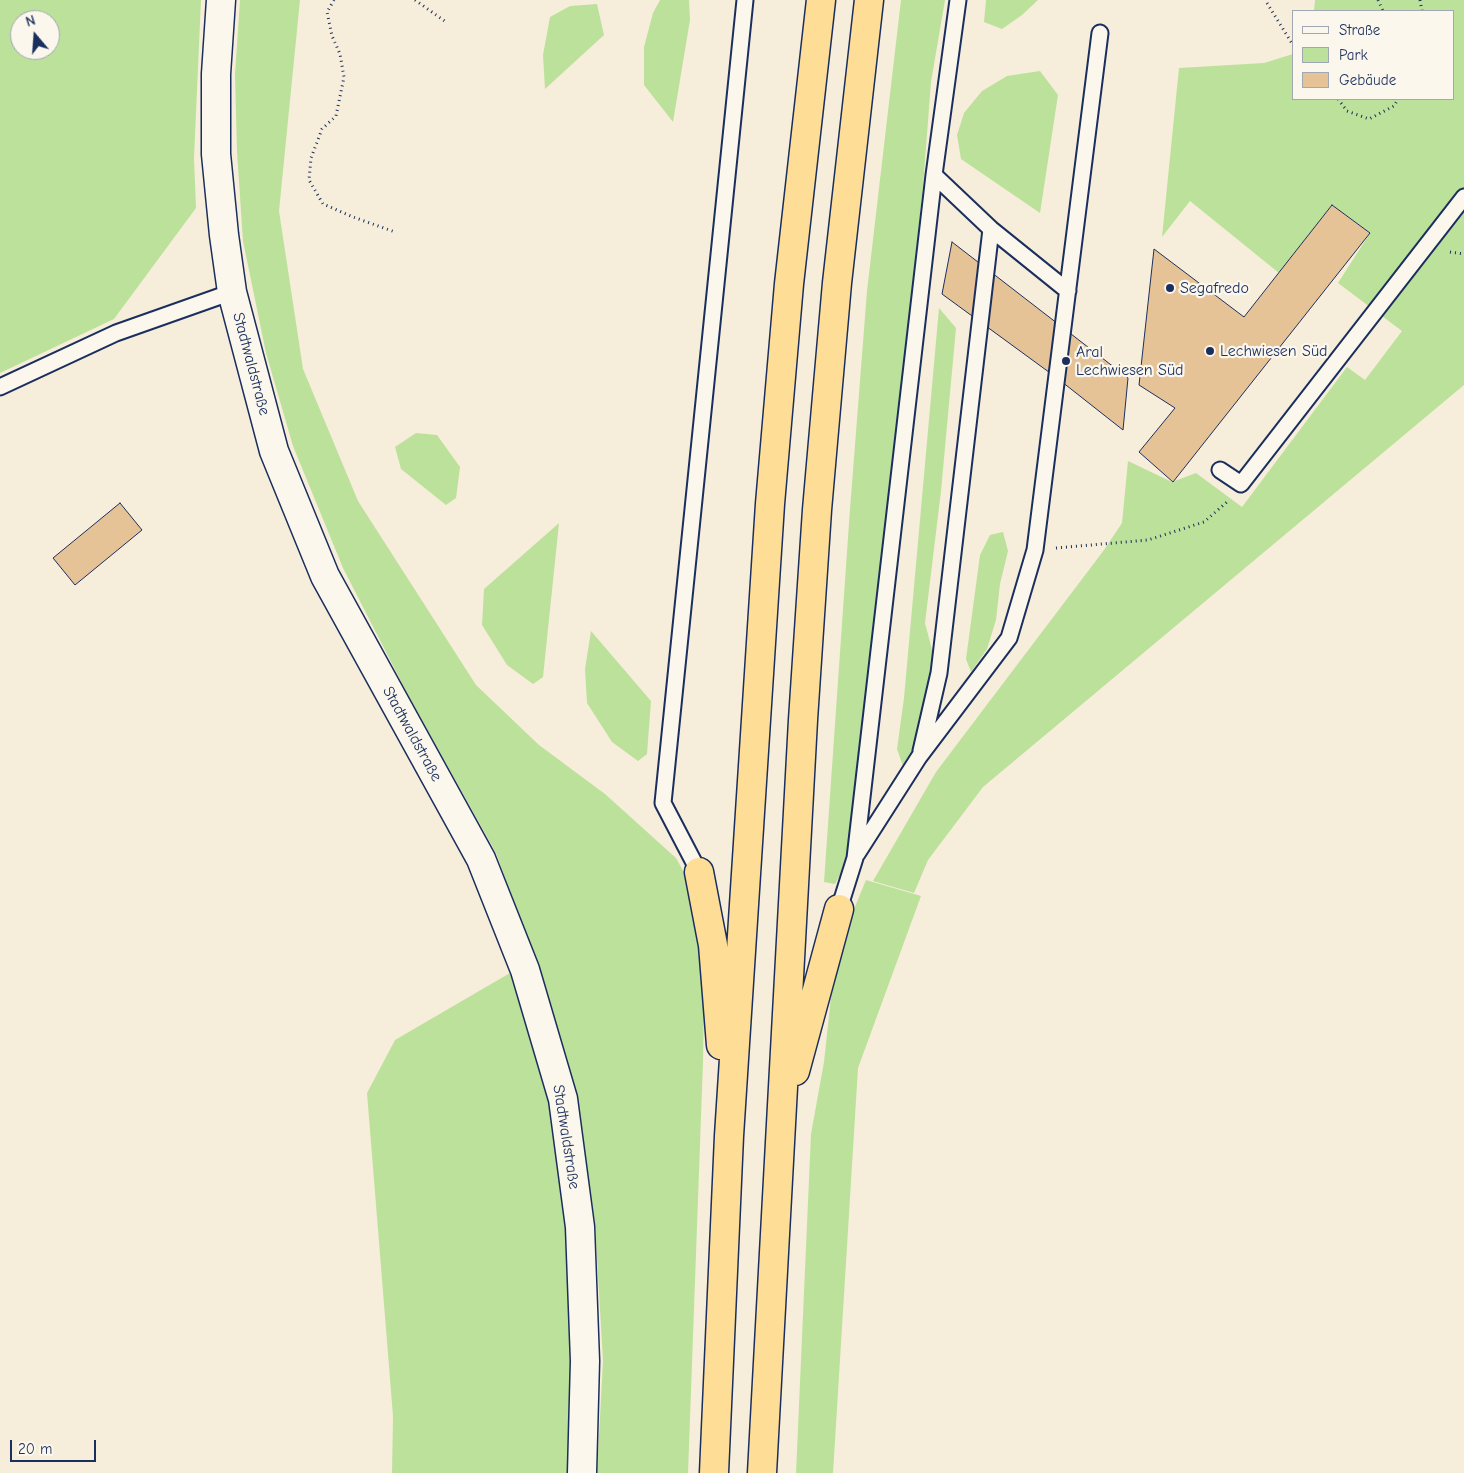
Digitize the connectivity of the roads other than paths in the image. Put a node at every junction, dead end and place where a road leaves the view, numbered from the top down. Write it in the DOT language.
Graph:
graph roads {
  1 [pos="221,0"];
  2 [pos="745,0"];
  3 [pos="821,0"];
  4 [pos="869,0"];
  5 [pos="958,0"];
  6 [pos="1100,33"];
  7 [pos="934,175"];
  8 [pos="1464,197"];
  9 [pos="991,229"];
  10 [pos="1068,291"];
  11 [pos="232,292"];
  12 [pos="0,387"];
  13 [pos="1220,470"];
  14 [pos="920,757"];
  15 [pos="855,858"];
  16 [pos="699,872"];
  17 [pos="839,909"];
  18 [pos="780,1125"];
  19 [pos="729,1136"];
  20 [pos="582,1473"];
  21 [pos="714,1473"];
  22 [pos="762,1473"];
  1 -- 11 [label="street, Stadtwaldstraße"];
  2 -- 16 [label="lane"];
  3 -- 19 [label="highway"];
  4 -- 18 [label="highway"];
  5 -- 7 [label="lane"];
  6 -- 10 [label="lane"];
  7 -- 9 [label="lane"];
  7 -- 15 [label="lane"];
  8 -- 13 [label="lane"];
  9 -- 10 [label="lane"];
  9 -- 14 [label="lane"];
  10 -- 14 [label="lane"];
  11 -- 12 [label="lane"];
  11 -- 20 [label="street, Stadtwaldstraße"];
  14 -- 15 [label="lane"];
  15 -- 17 [label="lane"];
  16 -- 19 [label="highway"];
  17 -- 18 [label="highway"];
  18 -- 22 [label="highway"];
  19 -- 21 [label="highway"];
}
